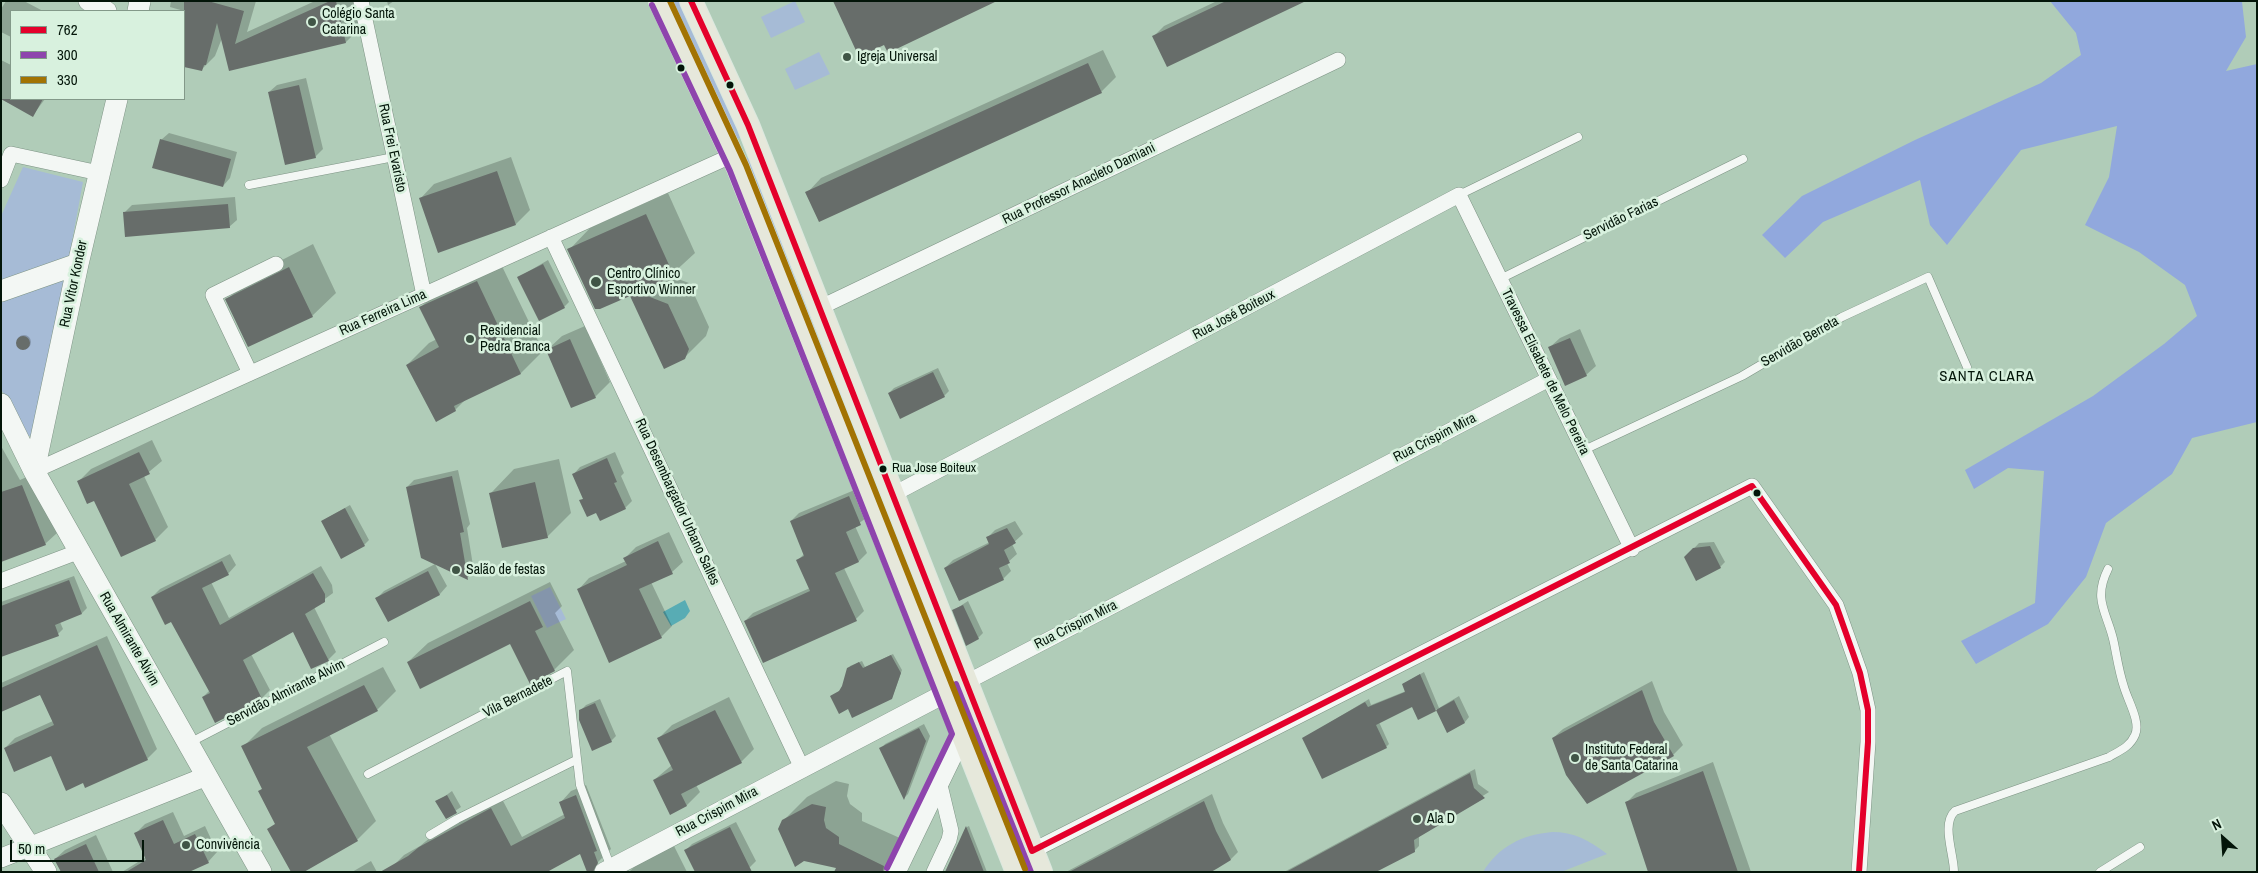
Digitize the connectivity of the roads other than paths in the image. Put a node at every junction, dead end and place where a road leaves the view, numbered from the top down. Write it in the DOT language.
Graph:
graph roads {
  1 [pos="88,1"];
  2 [pos="360,1"];
  3 [pos="660,1"];
  4 [pos="691,1"];
  5 [pos="105,10"];
  6 [pos="1338,60"];
  7 [pos="117,100"];
  8 [pos="1578,137"];
  9 [pos="755,144"];
  10 [pos="733,155"];
  11 [pos="394,157"];
  12 [pos="1743,159"];
  13 [pos="99,173"];
  14 [pos="1,180"];
  15 [pos="249,185"];
  16 [pos="1460,195"];
  17 [pos="551,237"];
  18 [pos="78,264"];
  19 [pos="276,264"];
  20 [pos="43,276"];
  21 [pos="1500,278"];
  22 [pos="1,291"];
  23 [pos="424,295"];
  24 [pos="70,300"];
  25 [pos="819,308"];
  26 [pos="1967,367"];
  27 [pos="250,373"];
  28 [pos="1549,378"];
  29 [pos="1,404"];
  30 [pos="1584,450"];
  31 [pos="34,471"];
  32 [pos="892,495"];
  33 [pos="1632,548"];
  34 [pos="80,551"];
  35 [pos="2108,570"];
  36 [pos="1,581"];
  37 [pos="384,642"];
  38 [pos="955,687"];
  39 [pos="962,734"];
  40 [pos="987,738"];
  41 [pos="189,743"];
  42 [pos="576,760"];
  43 [pos="802,768"];
  44 [pos="368,774"];
  45 [pos="207,776"];
  46 [pos="939,781"];
  47 [pos="1,804"];
  48 [pos="430,835"];
  49 [pos="30,847"];
  50 [pos="2140,847"];
  51 [pos="1032,851"];
  52 [pos="1,858"];
  53 [pos="608,870"];
  54 [pos="46,872"];
  55 [pos="261,872"];
  56 [pos="895,872"];
  57 [pos="934,872"];
  58 [pos="1017,872"];
  59 [pos="1040,872"];
  60 [pos="1859,872"];
  61 [pos="1954,872"];
  62 [pos="2100,872"];
  1 -- 5 [label="street"];
  2 -- 11 [label="street, Rua Frei Evaristo"];
  3 -- 10 [label="main road"];
  4 -- 9 [label="main road"];
  6 -- 25 [label="street, Rua Professor Anacleto Damiani"];
  7 -- 13 [label="main road, Rua Vitor Konder"];
  8 -- 16 [label="lane, Rua José Boiteux"];
  9 -- 10 [label="main road"];
  9 -- 25 [label="main road"];
  10 -- 17 [label="street, Rua Ferreira Lima"];
  10 -- 38 [label="main road"];
  11 -- 15 [label="lane"];
  11 -- 23 [label="street, Rua Frei Evaristo"];
  12 -- 21 [label="lane, Servidão Farias"];
  13 -- 14 [label="street"];
  13 -- 18 [label="main road, Rua Vitor Konder"];
  16 -- 21 [label="street, Travessa Elisabete de Melo Pereira"];
  16 -- 32 [label="street, Rua José Boiteux"];
  17 -- 23 [label="street, Rua Ferreira Lima"];
  17 -- 43 [label="street, Rua Desembargador Urbano Salles"];
  18 -- 20 [label="main road"];
  18 -- 24 [label="main road, Rua Vitor Konder"];
  19 -- 27 [label="street"];
  20 -- 22 [label="main road"];
  20 -- 24 [label="main road"];
  21 -- 28 [label="street, Travessa Elisabete de Melo Pereira"];
  23 -- 27 [label="street, Rua Ferreira Lima"];
  24 -- 31 [label="main road, Rua Vitor Konder"];
  25 -- 32 [label="main road"];
  26 -- 30 [label="lane, Servidão Berreta"];
  27 -- 31 [label="street, Rua Ferreira Lima"];
  28 -- 30 [label="street, Travessa Elisabete de Melo Pereira"];
  28 -- 38 [label="street, Rua Crispim Mira"];
  29 -- 31 [label="main road, Rua Almirante Alvim"];
  30 -- 33 [label="street, Travessa Elisabete de Melo Pereira"];
  31 -- 34 [label="main road, Rua Almirante Alvim"];
  32 -- 38 [label="main road"];
  33 -- 51 [label="street"];
  33 -- 60 [label="street"];
  34 -- 36 [label="street"];
  34 -- 41 [label="main road, Rua Almirante Alvim"];
  35 -- 61 [label="lane"];
  37 -- 41 [label="lane, Servidão Almirante Alvim"];
  38 -- 39 [label="main road"];
  38 -- 40 [label="main road"];
  38 -- 43 [label="street, Rua Crispim Mira"];
  39 -- 40 [label="main road"];
  39 -- 46 [label="main road"];
  39 -- 58 [label="main road"];
  40 -- 51 [label="main road"];
  41 -- 45 [label="main road, Rua Almirante Alvim"];
  42 -- 44 [label="lane, Vila Bernadete"];
  42 -- 48 [label="lane"];
  42 -- 53 [label="lane, Vila Bernadete"];
  43 -- 53 [label="street, Rua Crispim Mira"];
  45 -- 49 [label="street"];
  45 -- 55 [label="main road, Rua Almirante Alvim"];
  46 -- 56 [label="main road"];
  46 -- 57 [label="street"];
  47 -- 49 [label="main road"];
  49 -- 52 [label="street"];
  49 -- 54 [label="main road"];
  50 -- 62 [label="lane"];
  51 -- 59 [label="main road"];
}
